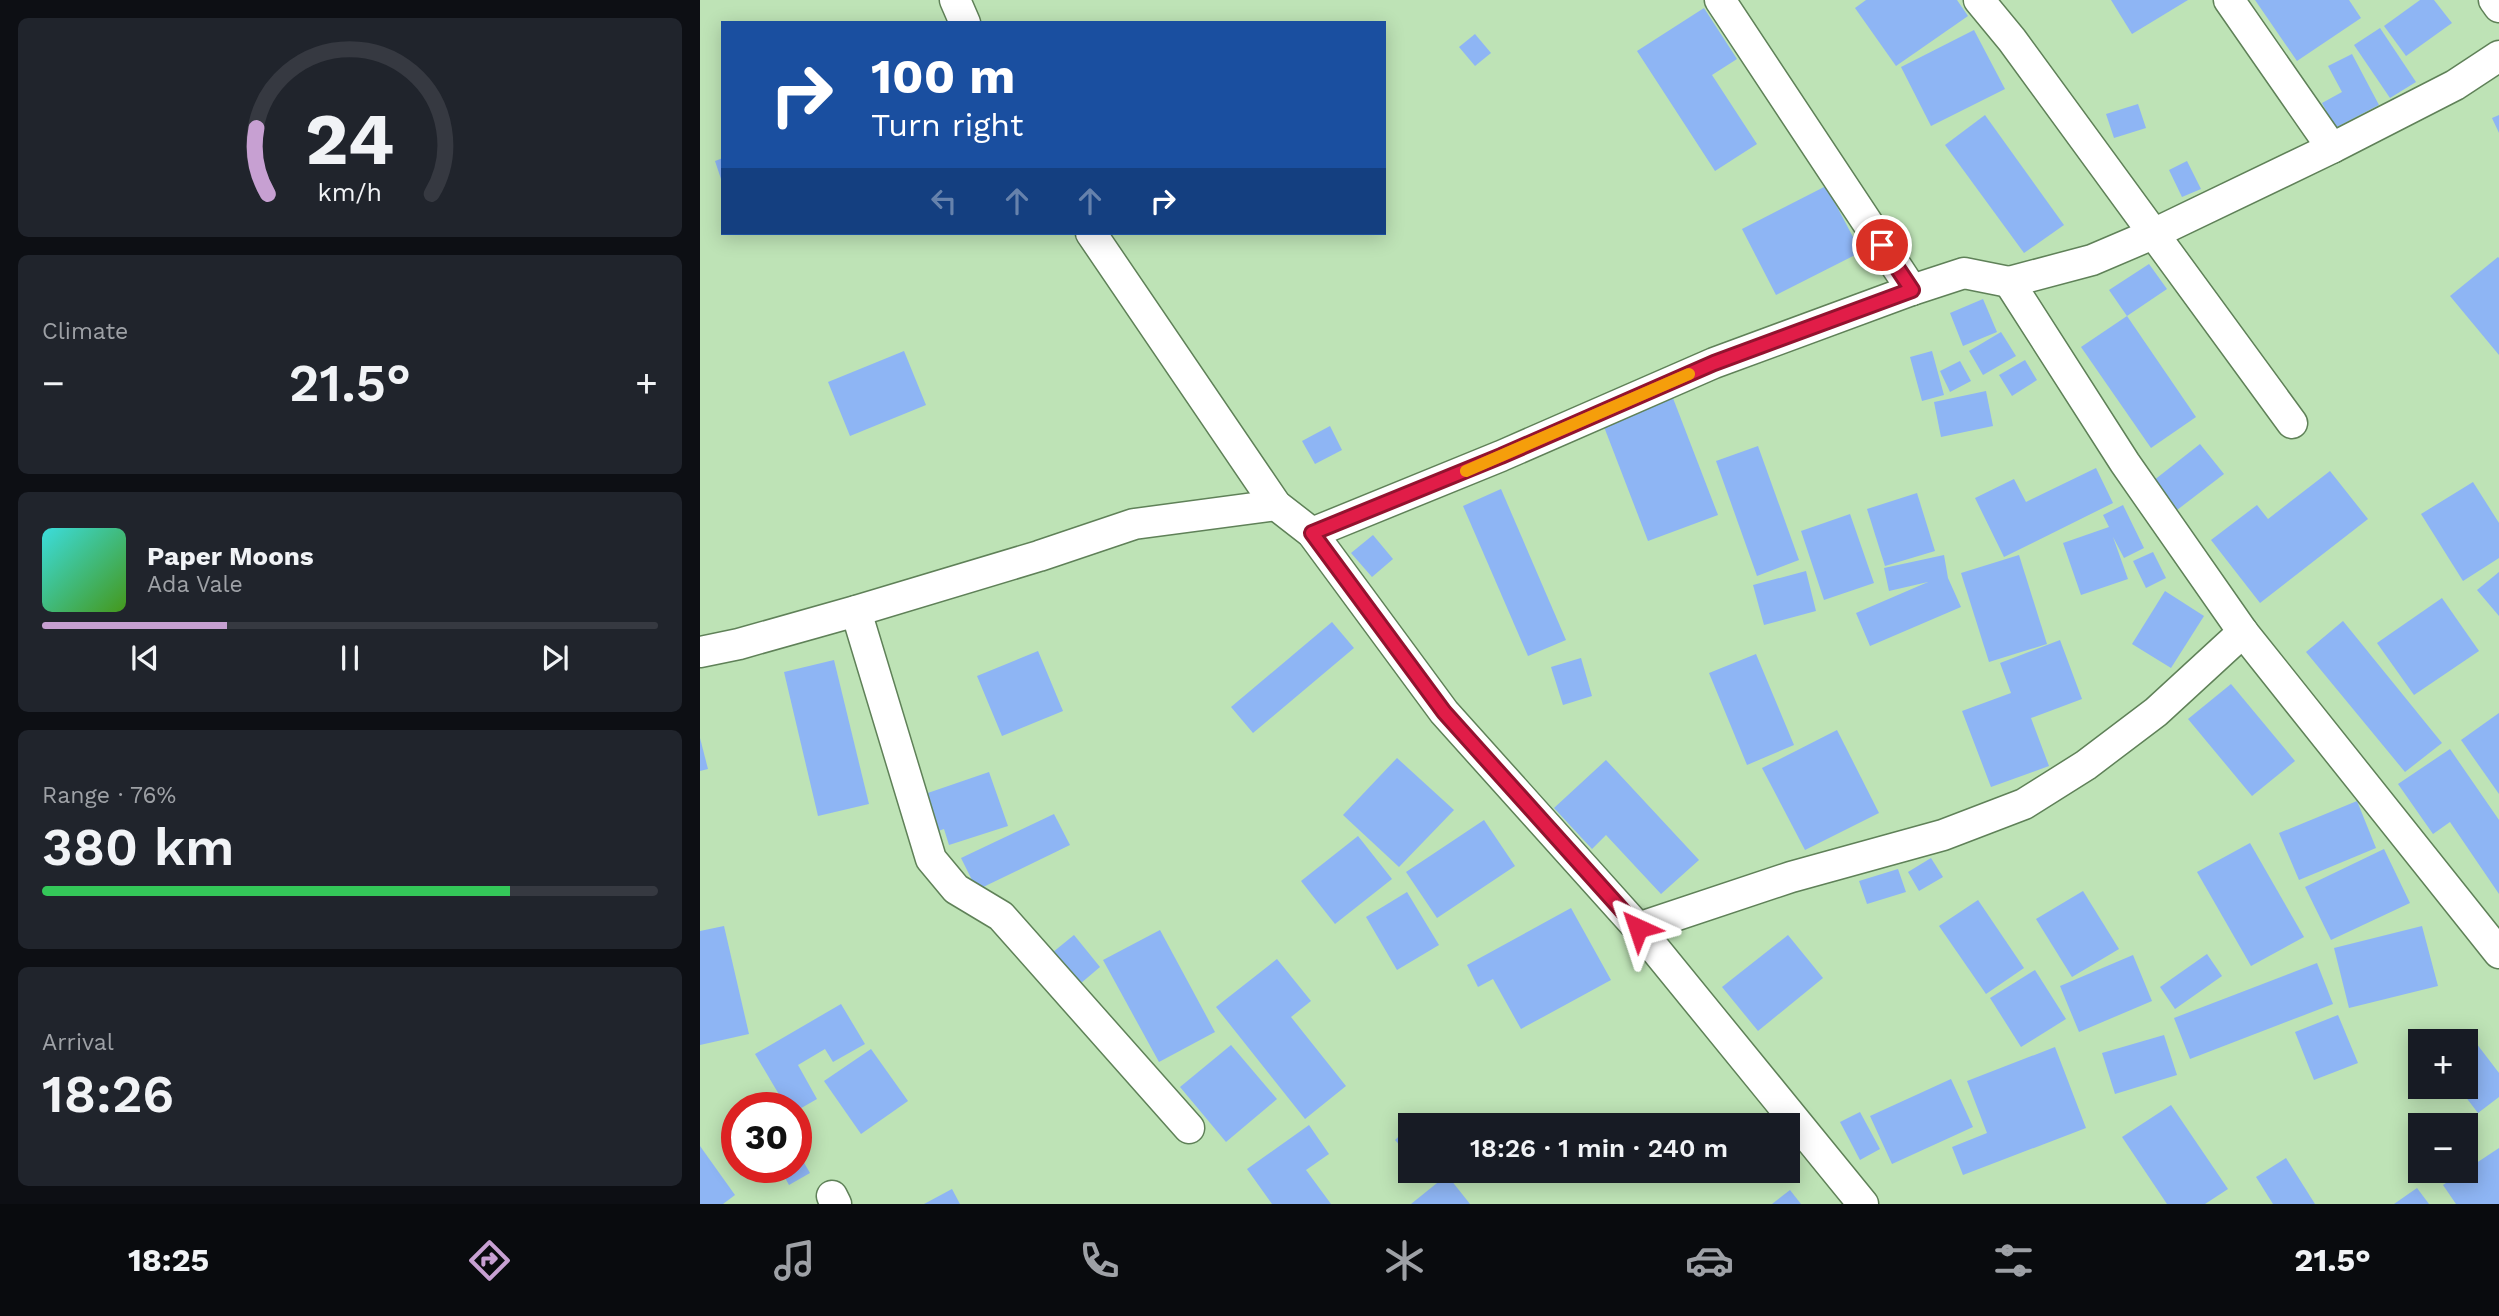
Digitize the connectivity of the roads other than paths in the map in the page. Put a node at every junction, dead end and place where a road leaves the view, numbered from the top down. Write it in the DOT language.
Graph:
graph roads {
  1 [pos="955,0"];
  2 [pos="1720,0"];
  3 [pos="1979,0"];
  4 [pos="2229,0"];
  5 [pos="2494,0"];
  6 [pos="2499,7"];
  7 [pos="964,21"];
  8 [pos="2499,56"];
  9 [pos="2332,148"];
  10 [pos="2153,234"];
  11 [pos="1092,235"];
  12 [pos="2009,282"];
  13 [pos="1912,290"];
  14 [pos="2292,423"];
  15 [pos="1276,505"];
  16 [pos="1312,533"];
  17 [pos="856,611"];
  18 [pos="2243,632"];
  19 [pos="700,652"];
  20 [pos="1638,928"];
  21 [pos="2497,947"];
  22 [pos="1189,1128"];
  23 [pos="1863,1204"];
  1 -- 7 [label="street"];
  2 -- 13 [label="street"];
  3 -- 10 [label="street"];
  4 -- 9 [label="street"];
  5 -- 6 [label="street"];
  8 -- 9 [label="street"];
  9 -- 10 [label="street"];
  10 -- 12 [label="street"];
  10 -- 14 [label="street"];
  11 -- 15 [label="street"];
  12 -- 13 [label="street"];
  12 -- 18 [label="street"];
  13 -- 16 [label="street"];
  15 -- 16 [label="street"];
  15 -- 17 [label="street"];
  16 -- 20 [label="street"];
  17 -- 19 [label="street"];
  17 -- 22 [label="street"];
  18 -- 20 [label="street"];
  18 -- 21 [label="street"];
  20 -- 23 [label="street"];
}
